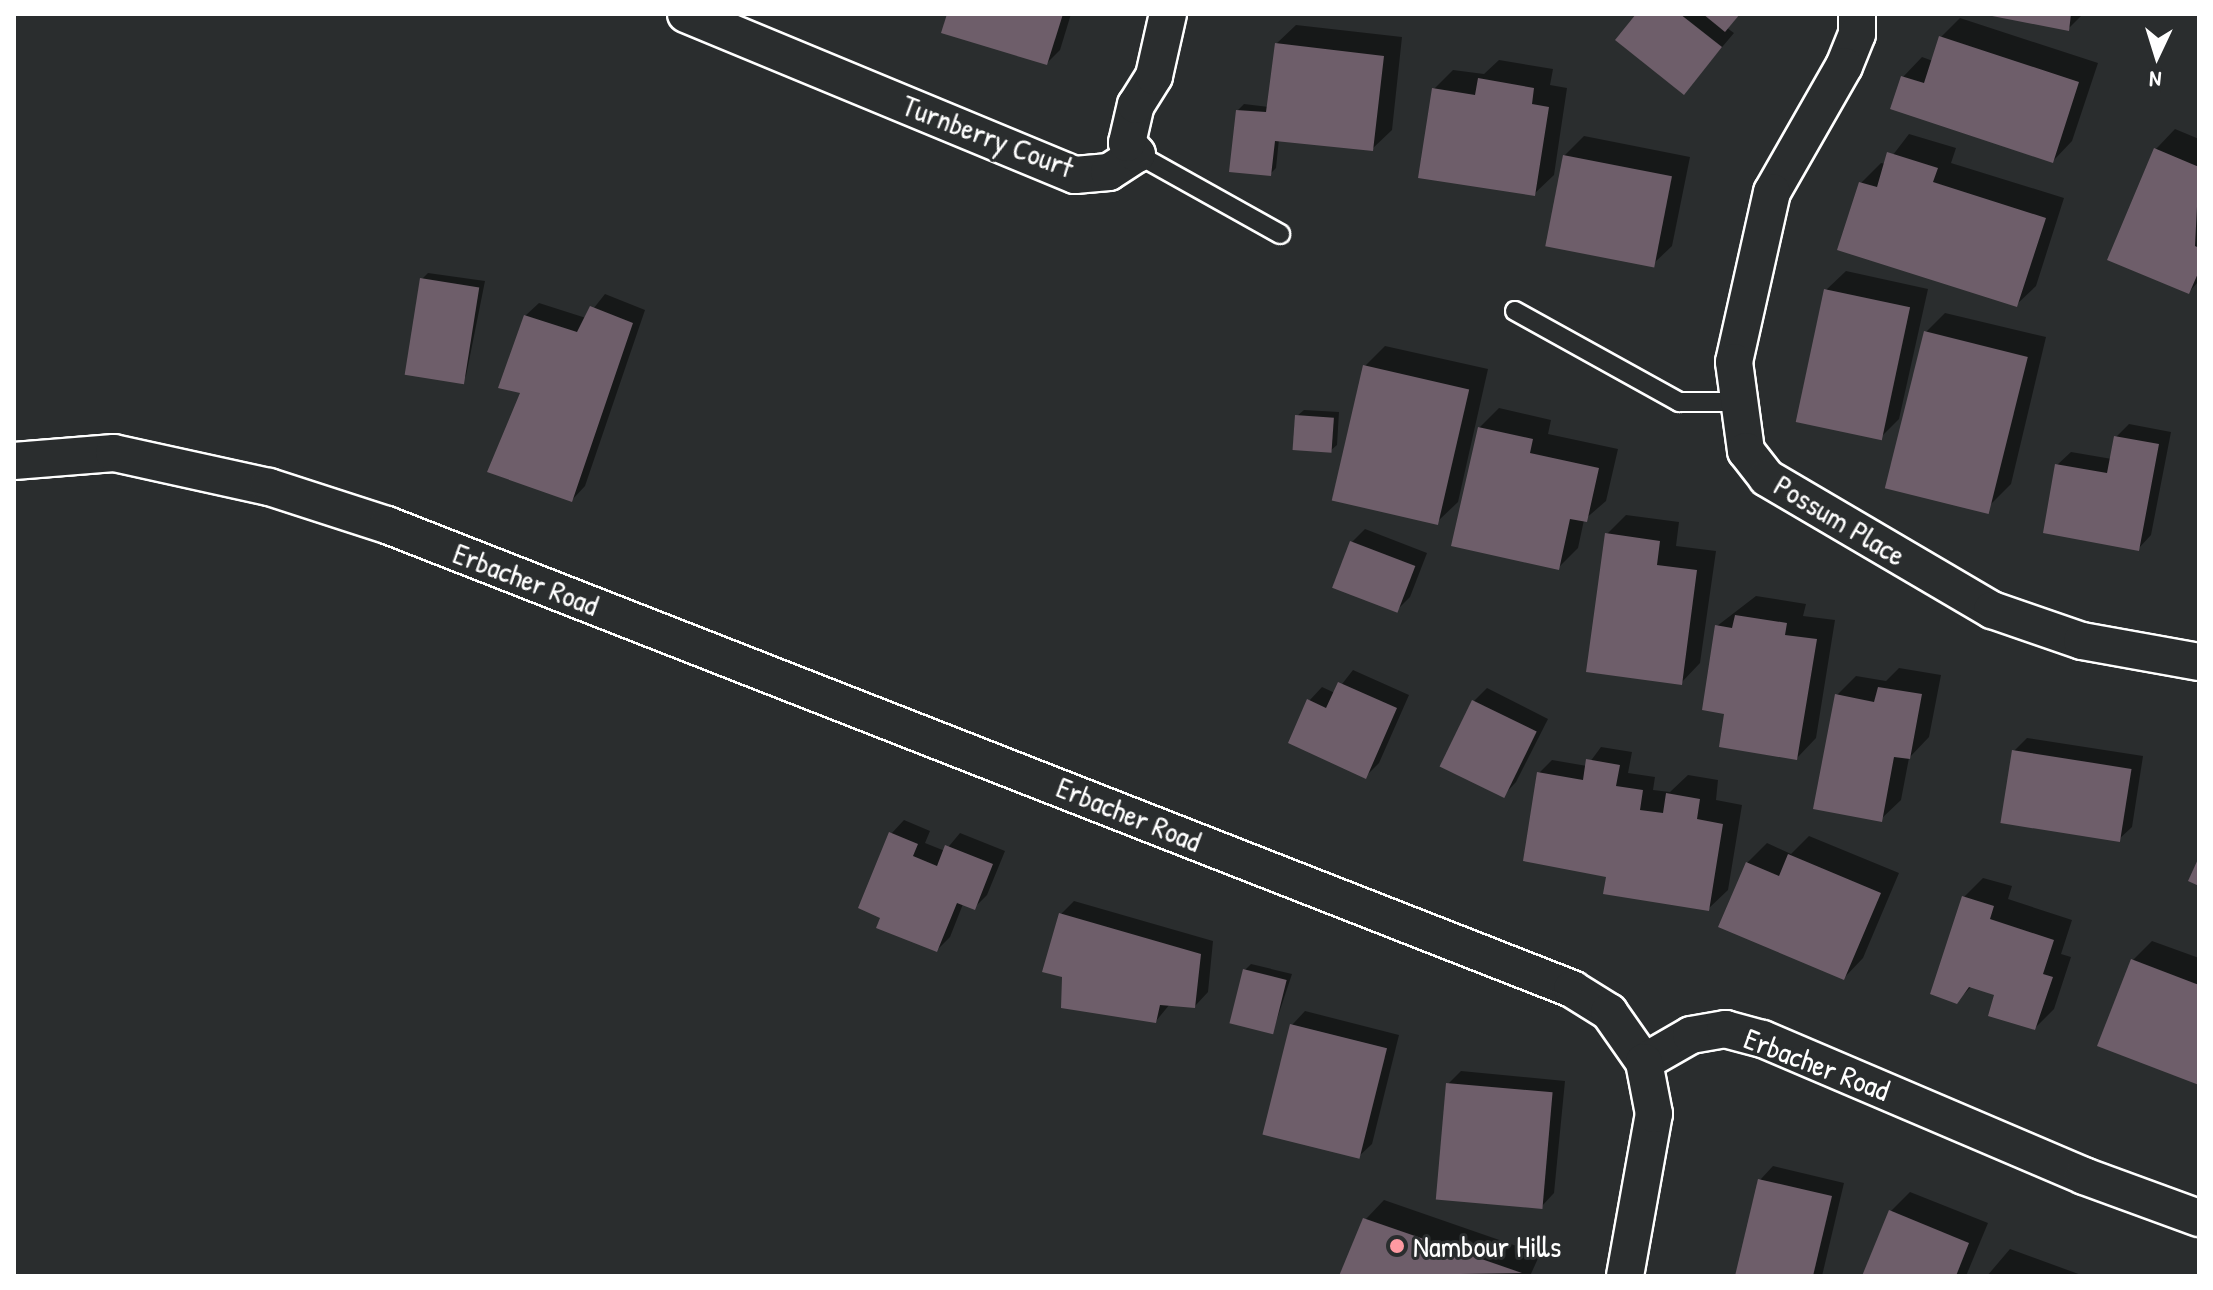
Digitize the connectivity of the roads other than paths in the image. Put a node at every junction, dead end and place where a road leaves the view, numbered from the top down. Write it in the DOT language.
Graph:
graph roads {
  1 [pos="686,14"];
  2 [pos="1168,14"];
  3 [pos="1857,14"];
  4 [pos="1137,154"];
  5 [pos="1280,234"];
  6 [pos="1515,311"];
  7 [pos="1737,402"];
  8 [pos="14,461"];
  9 [pos="2199,662"];
  10 [pos="1644,1062"];
  11 [pos="2199,1218"];
  12 [pos="1625,1276"];
  1 -- 4 [label="street, Turnberry Court"];
  2 -- 4 [label="street"];
  3 -- 7 [label="street, Possum Place"];
  4 -- 5 [label="lane"];
  6 -- 7 [label="lane"];
  7 -- 9 [label="street, Possum Place"];
  8 -- 10 [label="street, Erbacher Road"];
  10 -- 11 [label="street, Erbacher Road"];
  10 -- 12 [label="street"];
}
